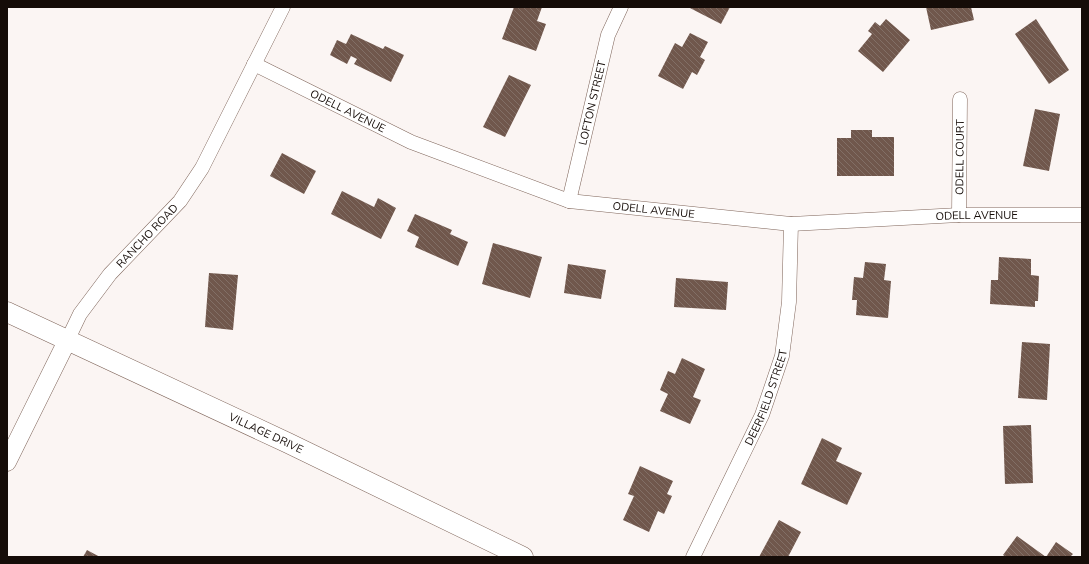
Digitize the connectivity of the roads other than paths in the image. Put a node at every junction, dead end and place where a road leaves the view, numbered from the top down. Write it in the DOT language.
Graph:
graph roads {
  1 [pos="282,7"];
  2 [pos="621,7"];
  3 [pos="254,64"];
  4 [pos="960,99"];
  5 [pos="569,201"];
  6 [pos="959,215"];
  7 [pos="1082,215"];
  8 [pos="791,224"];
  9 [pos="7,312"];
  10 [pos="68,340"];
  11 [pos="7,462"];
  12 [pos="523,557"];
  13 [pos="693,557"];
  1 -- 3 [label="street, RANCHO ROAD"];
  2 -- 5 [label="street, LOFTON STREET"];
  3 -- 5 [label="street, ODELL AVENUE"];
  3 -- 10 [label="street, RANCHO ROAD"];
  4 -- 6 [label="street, ODELL COURT"];
  5 -- 8 [label="street, ODELL AVENUE"];
  6 -- 7 [label="street, ODELL AVENUE"];
  6 -- 8 [label="street, ODELL AVENUE"];
  8 -- 13 [label="street, DEERFIELD STREET"];
  9 -- 10 [label="main road, VILLAGE DRIVE"];
  10 -- 11 [label="street, RANCHO ROAD"];
  10 -- 12 [label="main road, VILLAGE DRIVE"];
}
